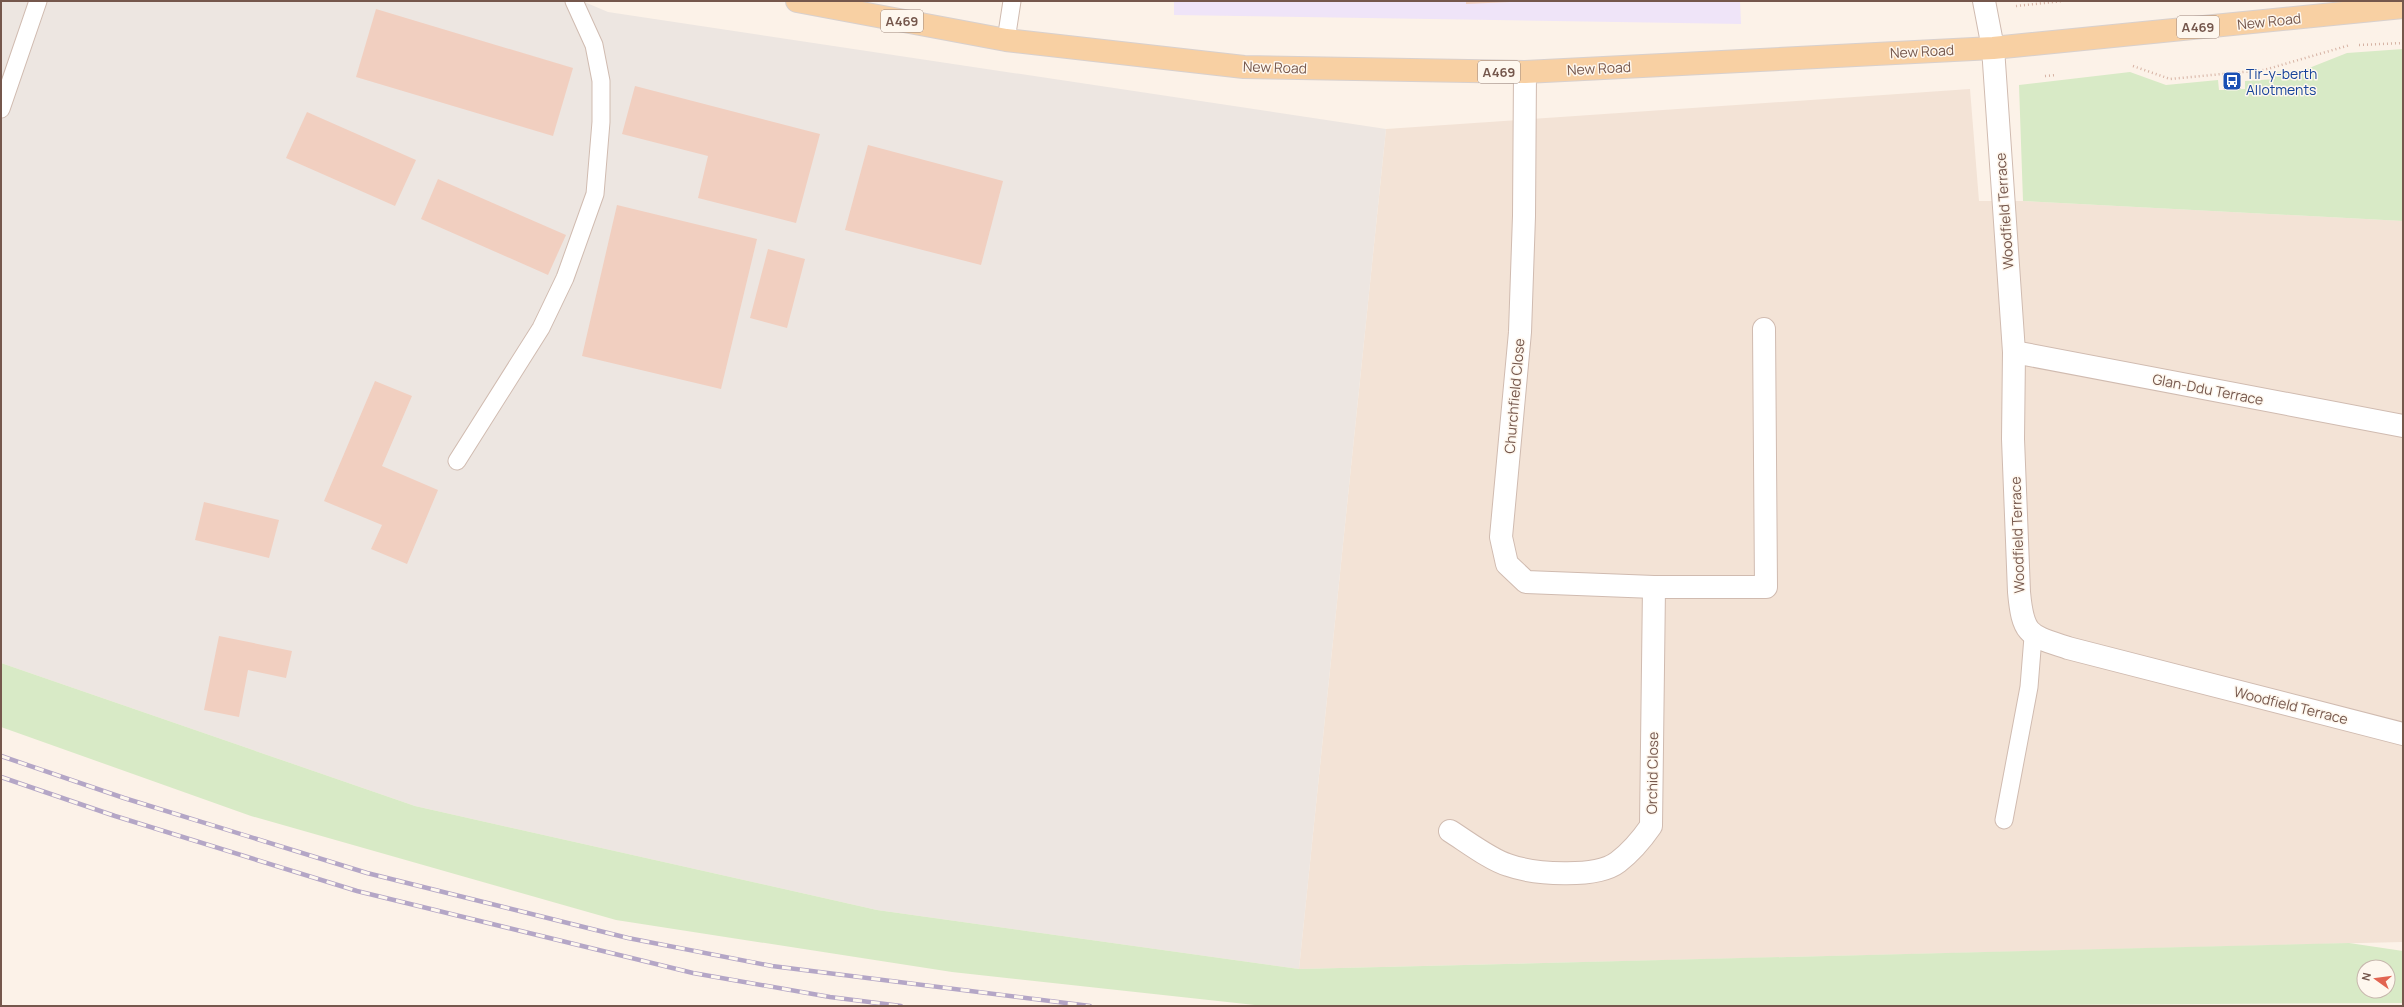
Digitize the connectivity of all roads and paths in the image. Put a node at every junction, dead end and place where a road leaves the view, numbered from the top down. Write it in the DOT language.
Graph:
graph roads {
  1 [pos="38,1"];
  2 [pos="574,1"];
  3 [pos="798,1"];
  4 [pos="1012,1"];
  5 [pos="1984,1"];
  6 [pos="2063,1"];
  7 [pos="2045,2"];
  8 [pos="2403,7"];
  9 [pos="1006,40"];
  10 [pos="2403,43"];
  11 [pos="1993,48"];
  12 [pos="2133,66"];
  13 [pos="1525,72"];
  14 [pos="1,110"];
  15 [pos="1764,329"];
  16 [pos="2014,352"];
  17 [pos="2403,426"];
  18 [pos="457,461"];
  19 [pos="1654,587"];
  20 [pos="2033,637"];
  21 [pos="2403,734"];
  22 [pos="2004,820"];
  23 [pos="1450,831"];
  1 -- 14 [label="lane"];
  2 -- 18 [label="lane"];
  3 -- 9 [label="main road, New Road / A469"];
  4 -- 9 [label="lane"];
  5 -- 11 [label="street, Woodfield Terrace"];
  6 -- 7 [label="path"];
  8 -- 11 [label="main road, New Road / A469"];
  9 -- 13 [label="main road, New Road / A469"];
  10 -- 12 [label="path"];
  11 -- 13 [label="main road, New Road / A469"];
  11 -- 16 [label="street, Woodfield Terrace"];
  13 -- 19 [label="street, Churchfield Close"];
  15 -- 19 [label="street, Churchfield Close"];
  16 -- 17 [label="street, Glan-Ddu Terrace"];
  16 -- 20 [label="street, Woodfield Terrace"];
  19 -- 23 [label="street, Orchid Close"];
  20 -- 21 [label="street, Woodfield Terrace"];
  20 -- 22 [label="lane"];
}
